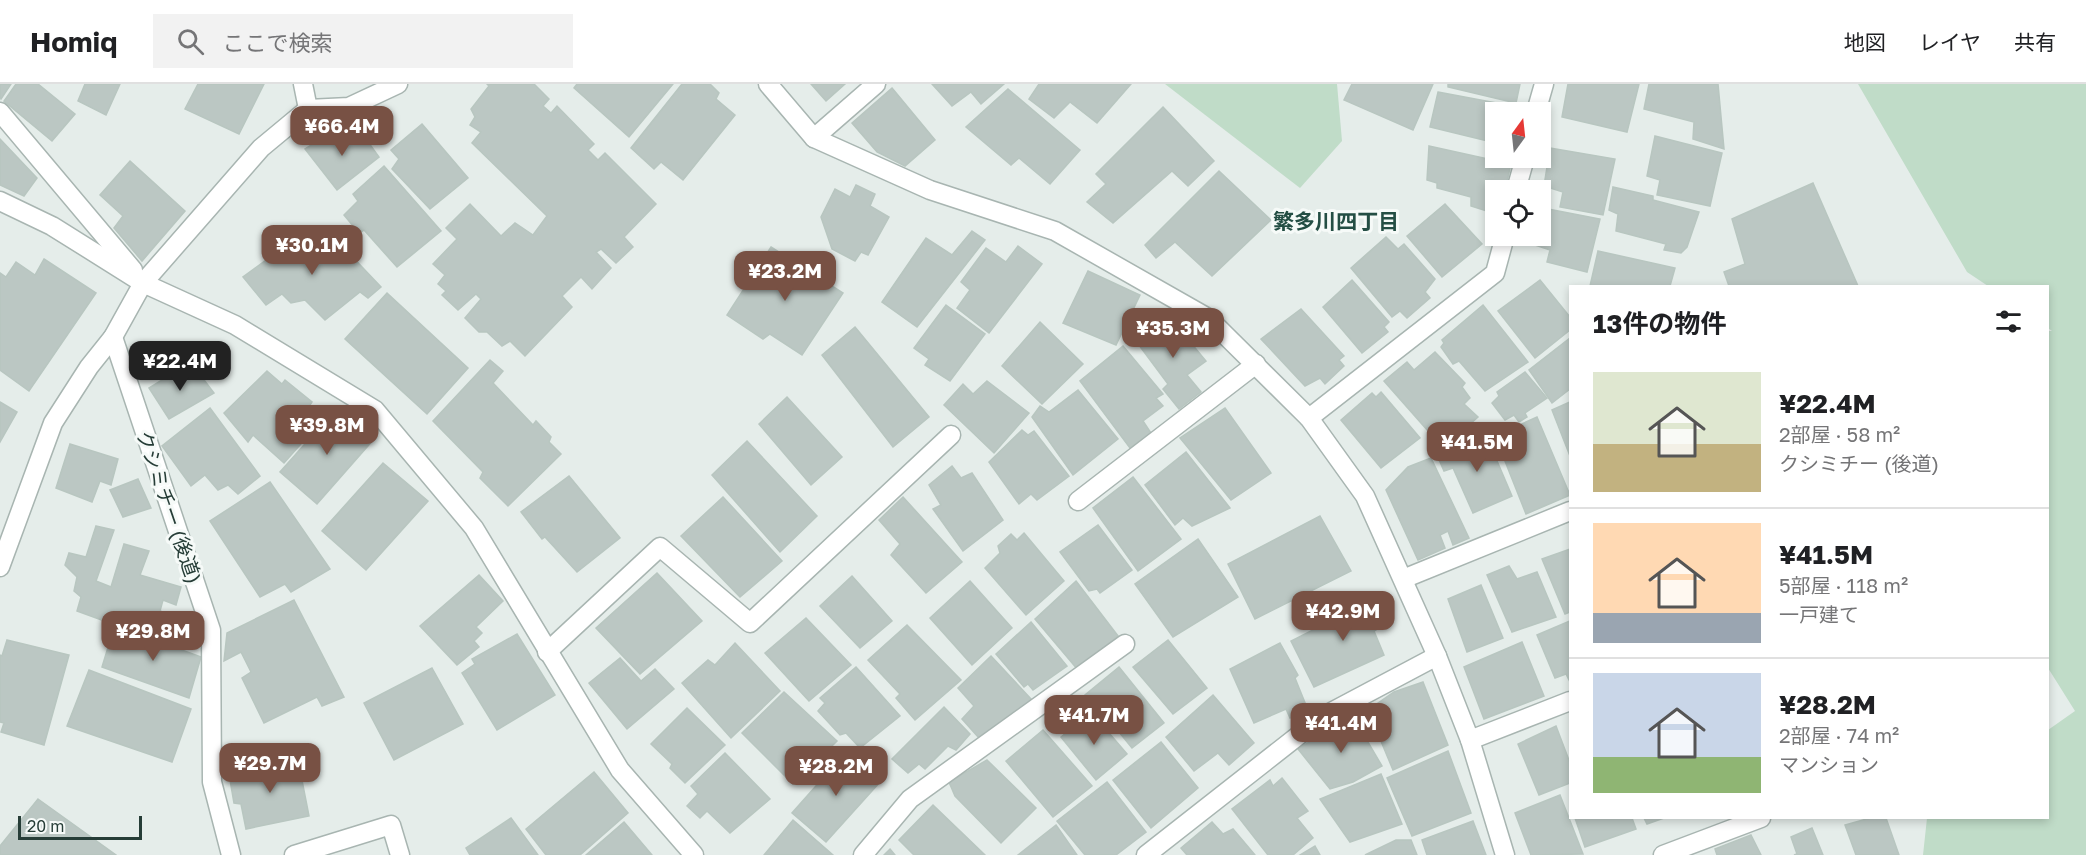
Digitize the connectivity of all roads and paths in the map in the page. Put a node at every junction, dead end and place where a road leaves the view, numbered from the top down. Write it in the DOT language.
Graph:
graph roads {
  1 [pos="303,84"];
  2 [pos="398,84"];
  3 [pos="768,84"];
  4 [pos="876,84"];
  5 [pos="1544,84"];
  6 [pos="1539,102"];
  7 [pos="308,110"];
  8 [pos="0,112"];
  9 [pos="814,138"];
  10 [pos="0,201"];
  11 [pos="1502,246"];
  12 [pos="143,283"];
  13 [pos="113,337"];
  14 [pos="1256,364"];
  15 [pos="1309,418"];
  16 [pos="951,435"];
  17 [pos="1078,501"];
  18 [pos="1569,512"];
  19 [pos="0,567"];
  20 [pos="1403,579"];
  21 [pos="1125,644"];
  22 [pos="547,652"];
  23 [pos="1437,656"];
  24 [pos="1569,701"];
  25 [pos="1470,740"];
  26 [pos="1758,819"];
  27 [pos="231,855"];
  28 [pos="294,855"];
  29 [pos="400,855"];
  30 [pos="694,855"];
  31 [pos="862,855"];
  32 [pos="1146,855"];
  33 [pos="1505,855"];
  34 [pos="1663,855"];
  1 -- 7 [label="street"];
  2 -- 7 [label="street"];
  3 -- 9 [label="street"];
  4 -- 9 [label="street"];
  5 -- 6 [label="street"];
  7 -- 12 [label="street"];
  8 -- 12 [label="street"];
  9 -- 14 [label="street"];
  10 -- 12 [label="street"];
  11 -- 15 [label="street"];
  12 -- 13 [label="street"];
  12 -- 22 [label="street"];
  13 -- 19 [label="street"];
  13 -- 27 [label="street, クシミチー (後道)"];
  14 -- 15 [label="street"];
  14 -- 17 [label="street"];
  15 -- 20 [label="street"];
  16 -- 22 [label="street"];
  18 -- 20 [label="street"];
  20 -- 23 [label="street"];
  21 -- 31 [label="street"];
  22 -- 30 [label="street"];
  23 -- 25 [label="street"];
  23 -- 32 [label="street"];
  24 -- 25 [label="street"];
  25 -- 33 [label="street"];
  26 -- 34 [label="street"];
  28 -- 29 [label="street"];
}
